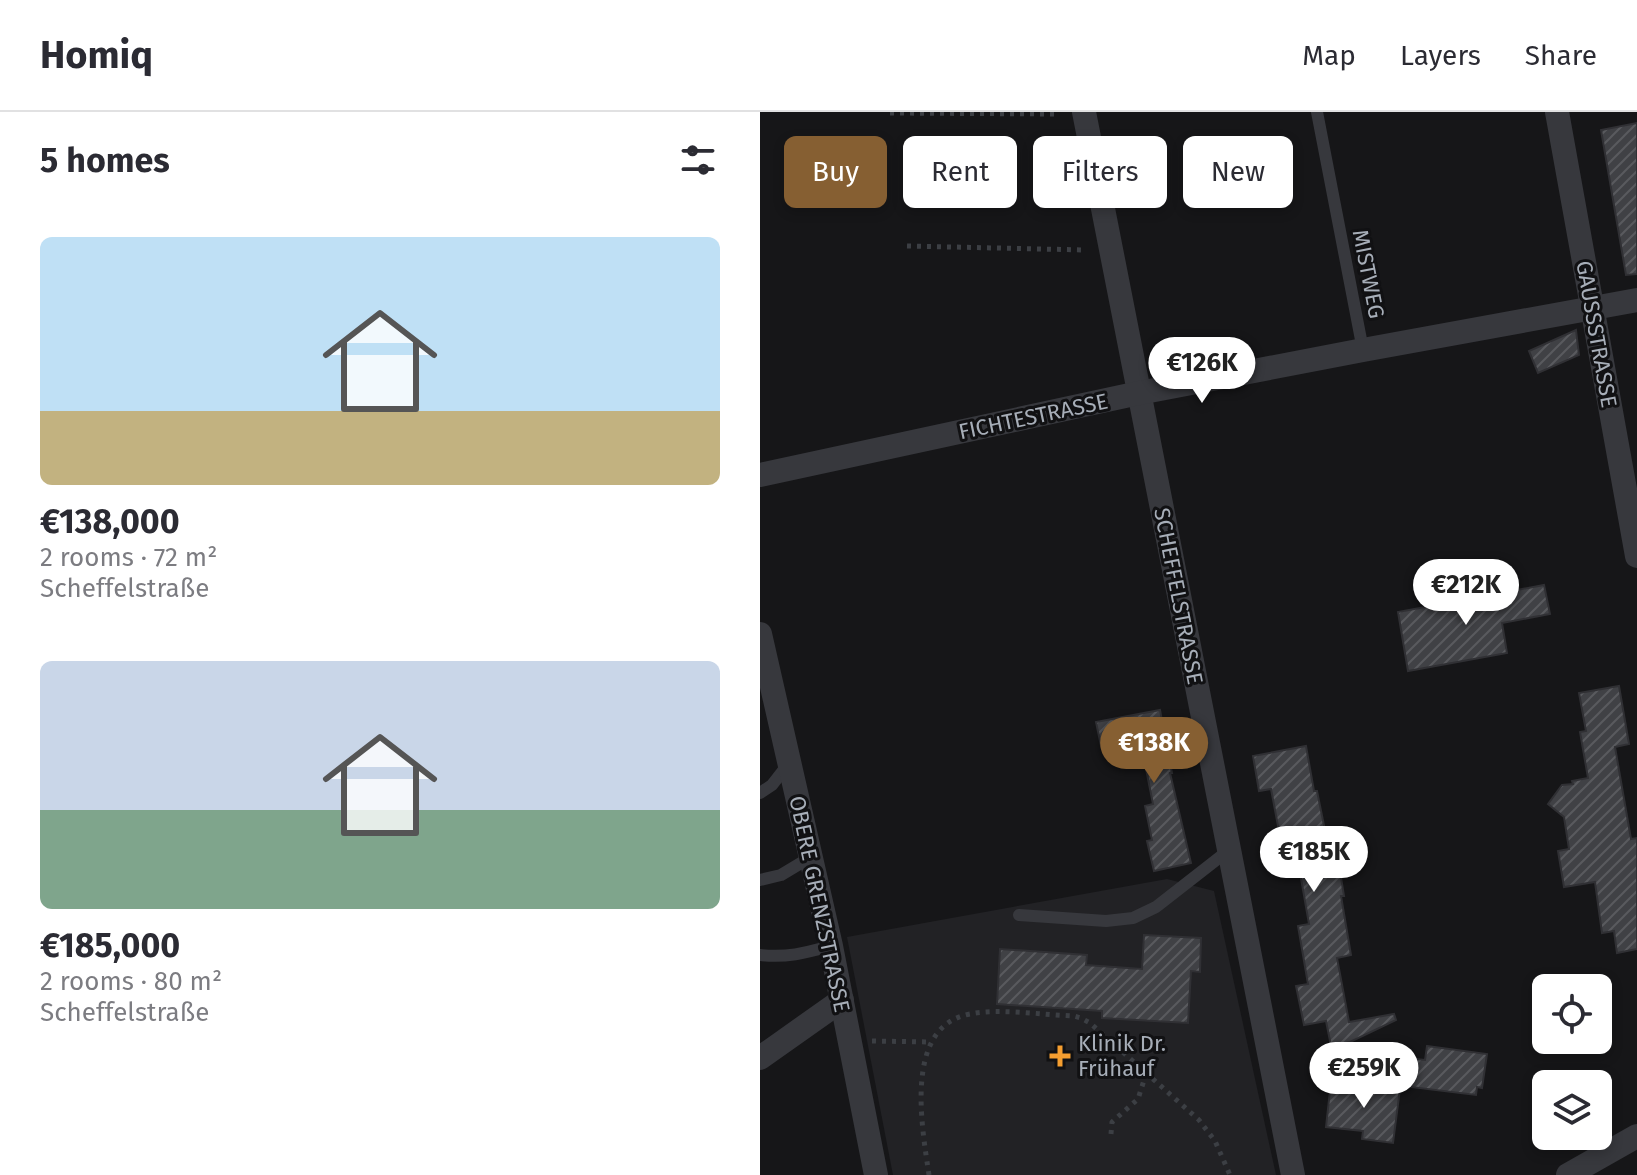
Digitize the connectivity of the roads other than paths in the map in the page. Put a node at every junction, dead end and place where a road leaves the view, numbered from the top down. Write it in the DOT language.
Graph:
graph roads {
  1 [pos="1317,112"];
  2 [pos="1557,112"];
  3 [pos="1084,113"];
  4 [pos="1637,300"];
  5 [pos="1592,308"];
  6 [pos="1363,350"];
  7 [pos="1139,393"];
  8 [pos="760,475"];
  9 [pos="1637,556"];
  10 [pos="760,634"];
  11 [pos="789,763"];
  12 [pos="760,793"];
  13 [pos="1229,850"];
  14 [pos="812,857"];
  15 [pos="760,880"];
  16 [pos="1019,915"];
  17 [pos="831,946"];
  18 [pos="760,955"];
  19 [pos="842,1000"];
  20 [pos="760,1058"];
  21 [pos="1637,1136"];
  22 [pos="876,1175"];
  23 [pos="1293,1175"];
  24 [pos="1568,1175"];
  1 -- 6 [label="lane, MISTWEG"];
  2 -- 5 [label="street, GAUSSSTRASSE"];
  3 -- 7 [label="street, SCHEFFELSTRASSE"];
  4 -- 5 [label="street, FICHTESTRASSE"];
  5 -- 6 [label="street, FICHTESTRASSE"];
  5 -- 9 [label="street, GAUSSSTRASSE"];
  6 -- 7 [label="street, FICHTESTRASSE"];
  7 -- 8 [label="street, FICHTESTRASSE"];
  7 -- 13 [label="street, SCHEFFELSTRASSE"];
  10 -- 11 [label="street, OBERE GRENZSTRASSE"];
  11 -- 12 [label="lane"];
  11 -- 14 [label="street, OBERE GRENZSTRASSE"];
  13 -- 16 [label="lane"];
  13 -- 23 [label="street, SCHEFFELSTRASSE"];
  14 -- 15 [label="lane"];
  14 -- 17 [label="street, OBERE GRENZSTRASSE"];
  17 -- 18 [label="lane"];
  17 -- 19 [label="street, OBERE GRENZSTRASSE"];
  19 -- 20 [label="street"];
  19 -- 22 [label="street, OBERE GRENZSTRASSE"];
  21 -- 24 [label="street"];
}
